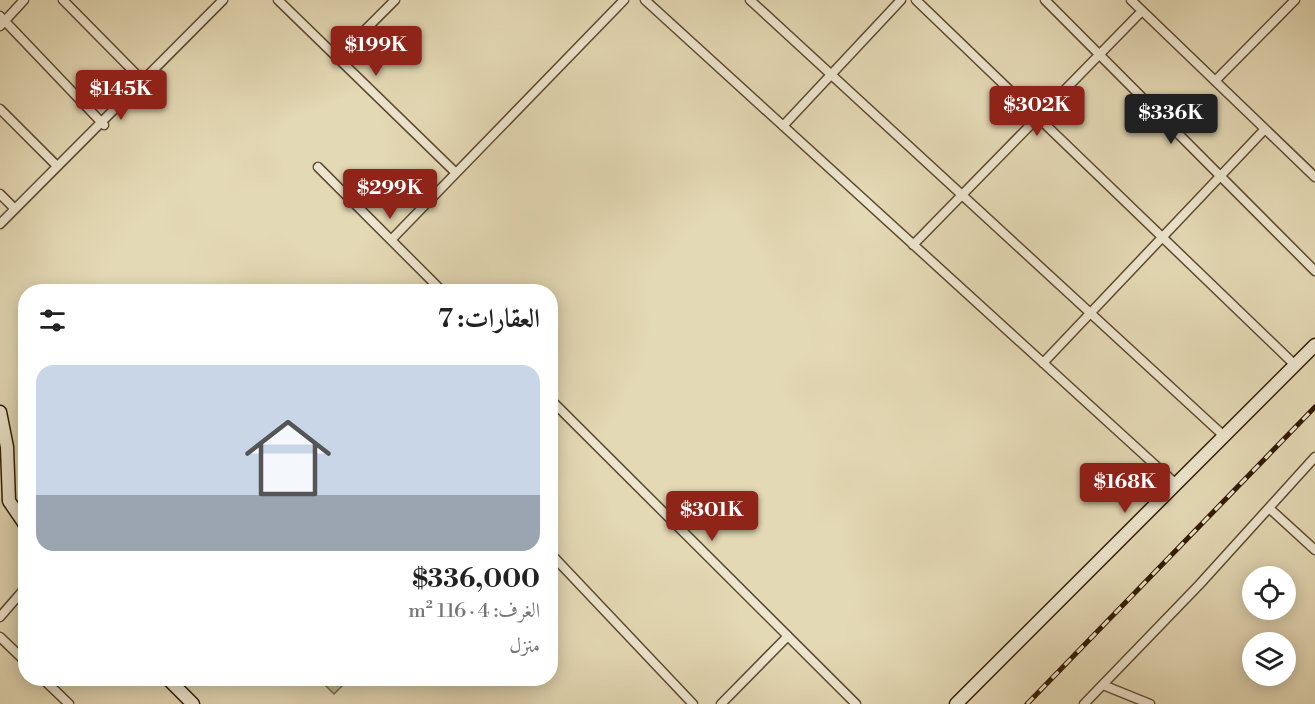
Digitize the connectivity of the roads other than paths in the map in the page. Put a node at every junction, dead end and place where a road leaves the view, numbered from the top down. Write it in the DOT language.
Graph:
graph roads {
  1 [pos="24,0"];
  2 [pos="63,0"];
  3 [pos="223,0"];
  4 [pos="278,0"];
  5 [pos="395,0"];
  6 [pos="624,0"];
  7 [pos="645,0"];
  8 [pos="750,0"];
  9 [pos="901,0"];
  10 [pos="916,0"];
  11 [pos="1045,0"];
  12 [pos="1131,0"];
  13 [pos="1295,0"];
  14 [pos="1142,11"];
  15 [pos="2,21"];
  16 [pos="1100,55"];
  17 [pos="338,58"];
  18 [pos="831,75"];
  19 [pos="143,81"];
  20 [pos="1215,81"];
  21 [pos="0,109"];
  22 [pos="1038,118"];
  23 [pos="103,124"];
  24 [pos="783,126"];
  25 [pos="1265,129"];
  26 [pos="57,166"];
  27 [pos="318,167"];
  28 [pos="456,173"];
  29 [pos="1220,176"];
  30 [pos="1315,177"];
  31 [pos="0,194"];
  32 [pos="962,195"];
  33 [pos="15,209"];
  34 [pos="0,224"];
  35 [pos="1162,237"];
  36 [pos="391,240"];
  37 [pos="913,245"];
  38 [pos="1315,271"];
  39 [pos="435,284"];
  40 [pos="1090,313"];
  41 [pos="1315,345"];
  42 [pos="1043,363"];
  43 [pos="1295,365"];
  44 [pos="558,407"];
  45 [pos="0,412"];
  46 [pos="1224,436"];
  47 [pos="1315,456"];
  48 [pos="1176,484"];
  49 [pos="1269,508"];
  50 [pos="18,514"];
  51 [pos="1315,550"];
  52 [pos="558,561"];
  53 [pos="18,596"];
  54 [pos="0,617"];
  55 [pos="788,636"];
  56 [pos="0,637"];
  57 [pos="18,654"];
  58 [pos="1103,684"];
  59 [pos="49,686"];
  60 [pos="174,686"];
  61 [pos="63,702"];
  62 [pos="189,703"];
  63 [pos="693,704"];
  64 [pos="721,704"];
  65 [pos="856,704"];
  66 [pos="956,704"];
  67 [pos="1084,704"];
  68 [pos="1150,704"];
  1 -- 15 [label="street"];
  2 -- 19 [label="street"];
  3 -- 19 [label="street"];
  4 -- 17 [label="street"];
  5 -- 17 [label="street"];
  6 -- 28 [label="street"];
  7 -- 24 [label="street"];
  8 -- 18 [label="street"];
  9 -- 18 [label="street"];
  10 -- 22 [label="street"];
  11 -- 16 [label="street"];
  12 -- 14 [label="street"];
  13 -- 20 [label="street"];
  14 -- 16 [label="street"];
  14 -- 20 [label="street"];
  15 -- 23 [label="street"];
  16 -- 22 [label="street"];
  16 -- 29 [label="street"];
  17 -- 28 [label="street"];
  18 -- 24 [label="street"];
  18 -- 32 [label="street"];
  19 -- 23 [label="street"];
  20 -- 25 [label="street"];
  21 -- 26 [label="street"];
  22 -- 32 [label="street"];
  22 -- 35 [label="street"];
  23 -- 26 [label="street"];
  24 -- 37 [label="street"];
  25 -- 29 [label="street"];
  25 -- 30 [label="street"];
  26 -- 33 [label="street"];
  27 -- 36 [label="street"];
  28 -- 36 [label="street"];
  29 -- 35 [label="street"];
  29 -- 38 [label="street"];
  31 -- 33 [label="street"];
  32 -- 37 [label="street"];
  32 -- 40 [label="street"];
  33 -- 34 [label="street"];
  35 -- 40 [label="street"];
  35 -- 43 [label="street"];
  36 -- 39 [label="street"];
  37 -- 42 [label="street"];
  40 -- 42 [label="street"];
  40 -- 46 [label="street"];
  41 -- 43 [label="street"];
  42 -- 48 [label="street"];
  43 -- 46 [label="street"];
  44 -- 55 [label="street"];
  45 -- 50 [label="street"];
  46 -- 48 [label="street"];
  47 -- 49 [label="street"];
  48 -- 66 [label="street"];
  49 -- 51 [label="street"];
  49 -- 58 [label="street"];
  52 -- 63 [label="street"];
  53 -- 54 [label="street"];
  55 -- 64 [label="street"];
  55 -- 65 [label="street"];
  56 -- 57 [label="street"];
  58 -- 67 [label="street"];
  58 -- 68 [label="street"];
  59 -- 61 [label="street"];
  60 -- 62 [label="street"];
}
